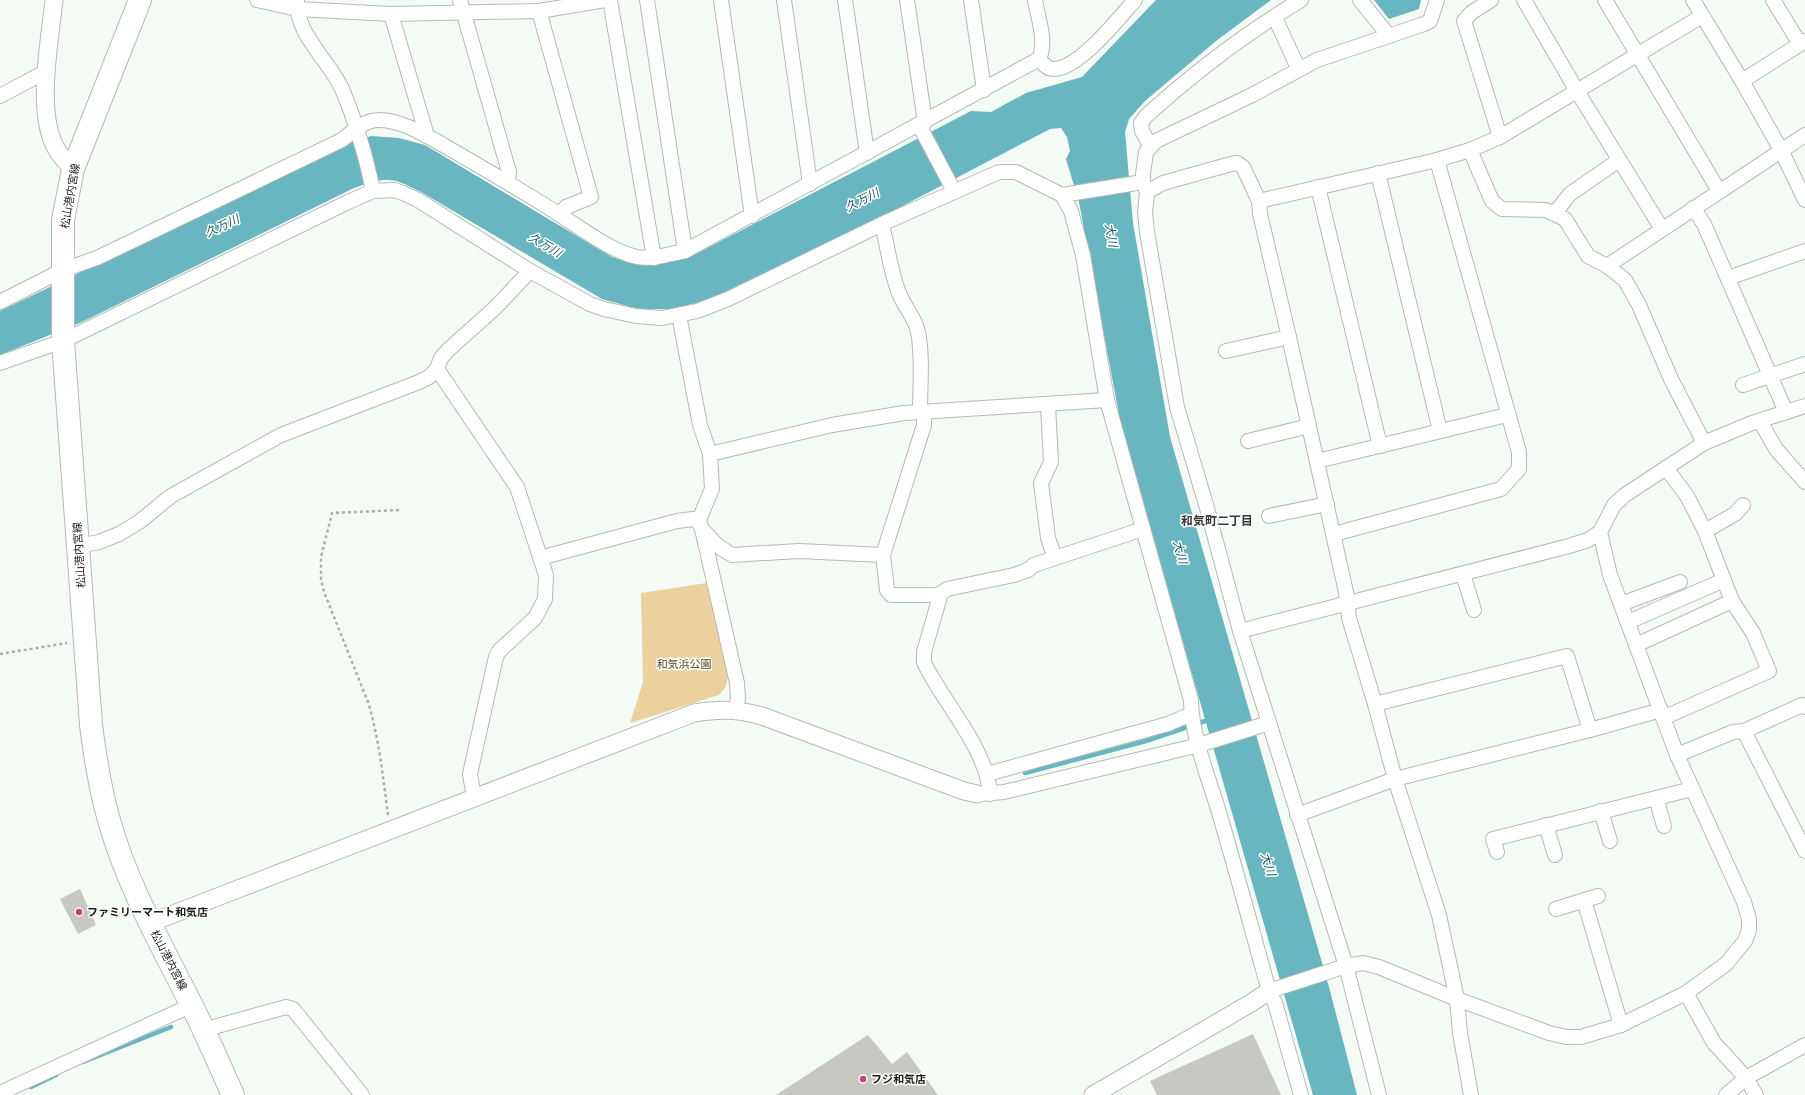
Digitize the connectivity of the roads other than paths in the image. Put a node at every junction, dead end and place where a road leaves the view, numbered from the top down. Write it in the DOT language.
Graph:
graph roads {
  1 [pos="54,0"];
  2 [pos="140,0"];
  3 [pos="257,0"];
  4 [pos="605,0"];
  5 [pos="610,0"];
  6 [pos="647,0"];
  7 [pos="721,0"];
  8 [pos="784,0"];
  9 [pos="845,0"];
  10 [pos="907,0"];
  11 [pos="971,0"];
  12 [pos="1035,0"];
  13 [pos="1136,0"];
  14 [pos="1301,0"];
  15 [pos="1360,0"];
  16 [pos="1437,0"];
  17 [pos="1491,0"];
  18 [pos="1524,0"];
  19 [pos="1605,0"];
  20 [pos="1693,0"];
  21 [pos="1773,0"];
  22 [pos="297,5"];
  23 [pos="462,6"];
  24 [pos="539,12"];
  25 [pos="391,14"];
  26 [pos="1702,16"];
  27 [pos="1277,22"];
  28 [pos="1389,36"];
  29 [pos="1802,42"];
  30 [pos="1638,55"];
  31 [pos="1039,59"];
  32 [pos="1298,68"];
  33 [pos="47,71"];
  34 [pos="1742,81"];
  35 [pos="984,90"];
  36 [pos="1576,92"];
  37 [pos="0,96"];
  38 [pos="922,127"];
  39 [pos="357,134"];
  40 [pos="1805,135"];
  41 [pos="427,136"];
  42 [pos="1500,137"];
  43 [pos="1150,145"];
  44 [pos="1470,150"];
  45 [pos="1781,150"];
  46 [pos="867,154"];
  47 [pos="1437,160"];
  48 [pos="1619,160"];
  49 [pos="73,169"];
  50 [pos="1378,173"];
  51 [pos="508,181"];
  52 [pos="810,184"];
  53 [pos="1142,186"];
  54 [pos="1318,187"];
  55 [pos="372,188"];
  56 [pos="953,188"];
  57 [pos="1719,191"];
  58 [pos="1066,195"];
  59 [pos="1805,200"];
  60 [pos="1259,201"];
  61 [pos="1693,208"];
  62 [pos="560,214"];
  63 [pos="1554,214"];
  64 [pos="752,216"];
  65 [pos="882,225"];
  66 [pos="1662,229"];
  67 [pos="684,251"];
  68 [pos="1805,251"];
  69 [pos="654,258"];
  70 [pos="1607,266"];
  71 [pos="530,271"];
  72 [pos="63,274"];
  73 [pos="1728,278"];
  74 [pos="0,302"];
  75 [pos="679,315"];
  76 [pos="63,337"];
  77 [pos="1289,337"];
  78 [pos="1226,351"];
  79 [pos="0,363"];
  80 [pos="1805,364"];
  81 [pos="437,369"];
  82 [pos="1771,376"];
  83 [pos="1743,385"];
  84 [pos="1107,400"];
  85 [pos="1048,405"];
  86 [pos="1805,406"];
  87 [pos="922,412"];
  88 [pos="1786,412"];
  89 [pos="1507,415"];
  90 [pos="1760,421"];
  91 [pos="1309,426"];
  92 [pos="1440,431"];
  93 [pos="1248,441"];
  94 [pos="1704,443"];
  95 [pos="1380,446"];
  96 [pos="710,454"];
  97 [pos="1317,461"];
  98 [pos="1666,468"];
  99 [pos="1805,482"];
  100 [pos="1327,504"];
  101 [pos="1743,505"];
  102 [pos="1269,516"];
  103 [pos="701,525"];
  104 [pos="1143,529"];
  105 [pos="1705,531"];
  106 [pos="1600,532"];
  107 [pos="1334,534"];
  108 [pos="78,546"];
  109 [pos="732,555"];
  110 [pos="883,555"];
  111 [pos="540,558"];
  112 [pos="1055,558"];
  113 [pos="712,571"];
  114 [pos="1463,574"];
  115 [pos="1724,580"];
  116 [pos="1680,582"];
  117 [pos="936,598"];
  118 [pos="1732,601"];
  119 [pos="1348,604"];
  120 [pos="1621,604"];
  121 [pos="1474,610"];
  122 [pos="1628,622"];
  123 [pos="1240,631"];
  124 [pos="1636,645"];
  125 [pos="1375,704"];
  126 [pos="1805,707"];
  127 [pos="736,710"];
  128 [pos="1662,714"];
  129 [pos="1191,716"];
  130 [pos="1266,724"];
  131 [pos="1590,730"];
  132 [pos="1744,731"];
  133 [pos="1200,741"];
  134 [pos="1677,755"];
  135 [pos="987,774"];
  136 [pos="1395,779"];
  137 [pos="1692,789"];
  138 [pos="984,794"];
  139 [pos="474,798"];
  140 [pos="1656,798"];
  141 [pos="1601,812"];
  142 [pos="1297,815"];
  143 [pos="1546,825"];
  144 [pos="1664,826"];
  145 [pos="1610,841"];
  146 [pos="1805,850"];
  147 [pos="1497,852"];
  148 [pos="1556,855"];
  149 [pos="1598,896"];
  150 [pos="1584,900"];
  151 [pos="1556,909"];
  152 [pos="150,923"];
  153 [pos="1342,968"];
  154 [pos="1272,990"];
  155 [pos="1686,993"];
  156 [pos="1457,999"];
  157 [pos="192,1005"];
  158 [pos="1622,1025"];
  159 [pos="204,1030"];
  160 [pos="1805,1045"];
  161 [pos="1746,1078"];
  162 [pos="16,1090"];
  163 [pos="0,1093"];
  164 [pos="233,1095"];
  165 [pos="362,1095"];
  166 [pos="1093,1095"];
  167 [pos="1301,1095"];
  168 [pos="1379,1095"];
  169 [pos="1471,1095"];
  170 [pos="1726,1095"];
  171 [pos="1756,1095"];
  1 -- 33 [label="street"];
  2 -- 49 [label="main road, 松山港内宮線"];
  3 -- 22 [label="street"];
  4 -- 24 [label="street"];
  5 -- 69 [label="street"];
  6 -- 67 [label="street"];
  7 -- 64 [label="street"];
  8 -- 52 [label="street"];
  9 -- 46 [label="street"];
  10 -- 38 [label="street"];
  11 -- 35 [label="street"];
  12 -- 31 [label="street"];
  13 -- 31 [label="street"];
  14 -- 43 [label="street"];
  15 -- 28 [label="street"];
  16 -- 28 [label="street"];
  17 -- 42 [label="street"];
  18 -- 36 [label="street"];
  19 -- 30 [label="street"];
  20 -- 26 [label="street"];
  21 -- 29 [label="street"];
  22 -- 25 [label="street"];
  22 -- 39 [label="street"];
  23 -- 24 [label="street"];
  23 -- 25 [label="street"];
  23 -- 51 [label="street"];
  24 -- 62 [label="street"];
  25 -- 41 [label="street"];
  26 -- 30 [label="street"];
  26 -- 34 [label="street"];
  27 -- 32 [label="street"];
  28 -- 32 [label="street"];
  29 -- 34 [label="street"];
  30 -- 36 [label="street"];
  30 -- 57 [label="street"];
  31 -- 35 [label="street"];
  32 -- 43 [label="street"];
  33 -- 37 [label="street"];
  33 -- 49 [label="street"];
  34 -- 45 [label="street"];
  35 -- 38 [label="street"];
  36 -- 42 [label="street"];
  36 -- 48 [label="street"];
  38 -- 46 [label="street"];
  38 -- 56 [label="street"];
  39 -- 41 [label="street"];
  39 -- 55 [label="street"];
  39 -- 72 [label="street"];
  40 -- 45 [label="street"];
  41 -- 51 [label="street"];
  42 -- 44 [label="street"];
  43 -- 53 [label="street"];
  44 -- 47 [label="street"];
  44 -- 63 [label="street"];
  45 -- 57 [label="street"];
  45 -- 59 [label="street"];
  46 -- 52 [label="street"];
  47 -- 50 [label="street"];
  47 -- 89 [label="street"];
  48 -- 63 [label="street"];
  48 -- 66 [label="street"];
  49 -- 72 [label="main road, 松山港内宮線"];
  50 -- 54 [label="street"];
  50 -- 92 [label="street"];
  51 -- 62 [label="street"];
  52 -- 64 [label="street"];
  53 -- 58 [label="street"];
  53 -- 60 [label="street"];
  53 -- 123 [label="street"];
  54 -- 60 [label="street"];
  54 -- 95 [label="street"];
  55 -- 71 [label="street"];
  55 -- 76 [label="street"];
  56 -- 58 [label="street"];
  56 -- 65 [label="street"];
  57 -- 61 [label="street"];
  58 -- 84 [label="street"];
  60 -- 77 [label="street"];
  61 -- 66 [label="street"];
  61 -- 73 [label="street"];
  62 -- 69 [label="street"];
  63 -- 70 [label="street"];
  64 -- 67 [label="street"];
  65 -- 75 [label="street"];
  65 -- 87 [label="street"];
  66 -- 70 [label="street"];
  67 -- 69 [label="street"];
  68 -- 73 [label="street"];
  70 -- 94 [label="street"];
  71 -- 75 [label="street"];
  71 -- 81 [label="street"];
  72 -- 74 [label="street"];
  72 -- 76 [label="main road, 松山港内宮線"];
  73 -- 82 [label="street"];
  75 -- 96 [label="street"];
  76 -- 79 [label="street"];
  76 -- 108 [label="main road, 松山港内宮線"];
  77 -- 78 [label="street"];
  77 -- 91 [label="street"];
  80 -- 82 [label="street"];
  81 -- 108 [label="street"];
  81 -- 111 [label="street"];
  82 -- 83 [label="street"];
  82 -- 88 [label="street"];
  84 -- 85 [label="street"];
  84 -- 104 [label="street"];
  85 -- 87 [label="street"];
  85 -- 112 [label="street"];
  86 -- 88 [label="street"];
  87 -- 96 [label="street"];
  87 -- 110 [label="street"];
  88 -- 90 [label="street"];
  89 -- 92 [label="street"];
  89 -- 107 [label="street"];
  90 -- 94 [label="street"];
  90 -- 99 [label="street"];
  91 -- 93 [label="street"];
  91 -- 97 [label="street"];
  92 -- 95 [label="street"];
  94 -- 98 [label="street"];
  95 -- 97 [label="street"];
  96 -- 103 [label="street"];
  97 -- 100 [label="street"];
  98 -- 105 [label="street"];
  98 -- 106 [label="street"];
  100 -- 102 [label="street"];
  100 -- 107 [label="street"];
  101 -- 105 [label="street"];
  103 -- 109 [label="street"];
  103 -- 111 [label="street"];
  103 -- 113 [label="street"];
  104 -- 112 [label="street"];
  104 -- 129 [label="street"];
  105 -- 115 [label="street"];
  106 -- 114 [label="street"];
  106 -- 120 [label="street"];
  107 -- 119 [label="street"];
  108 -- 152 [label="main road, 松山港内宮線"];
  109 -- 110 [label="street"];
  109 -- 113 [label="street"];
  110 -- 117 [label="street"];
  111 -- 139 [label="street"];
  112 -- 117 [label="street"];
  113 -- 127 [label="street"];
  114 -- 119 [label="street"];
  114 -- 121 [label="street"];
  115 -- 118 [label="street"];
  115 -- 122 [label="street"];
  116 -- 120 [label="street"];
  117 -- 135 [label="street"];
  118 -- 124 [label="street"];
  118 -- 128 [label="street"];
  119 -- 123 [label="street"];
  119 -- 125 [label="street"];
  120 -- 122 [label="street"];
  122 -- 124 [label="street"];
  123 -- 130 [label="street"];
  124 -- 128 [label="street"];
  125 -- 131 [label="street"];
  125 -- 136 [label="street"];
  126 -- 132 [label="street"];
  127 -- 138 [label="street"];
  127 -- 139 [label="street"];
  128 -- 131 [label="street"];
  128 -- 134 [label="street"];
  129 -- 133 [label="street"];
  129 -- 135 [label="street"];
  130 -- 133 [label="street"];
  130 -- 142 [label="street"];
  131 -- 136 [label="street"];
  132 -- 134 [label="street"];
  132 -- 146 [label="street"];
  133 -- 138 [label="street"];
  133 -- 154 [label="street"];
  134 -- 137 [label="street"];
  135 -- 138 [label="street"];
  136 -- 142 [label="street"];
  136 -- 156 [label="street"];
  137 -- 140 [label="street"];
  137 -- 155 [label="street"];
  139 -- 152 [label="street"];
  140 -- 141 [label="street"];
  140 -- 144 [label="street"];
  141 -- 143 [label="street"];
  141 -- 145 [label="street"];
  142 -- 153 [label="street"];
  143 -- 147 [label="street"];
  143 -- 148 [label="street"];
  149 -- 150 [label="street"];
  150 -- 151 [label="street"];
  150 -- 158 [label="street"];
  152 -- 157 [label="main road, 松山港内宮線"];
  153 -- 154 [label="street"];
  153 -- 156 [label="street"];
  153 -- 168 [label="street"];
  154 -- 166 [label="street"];
  154 -- 167 [label="street"];
  155 -- 158 [label="street"];
  155 -- 161 [label="street"];
  156 -- 158 [label="street"];
  156 -- 169 [label="street"];
  157 -- 159 [label="main road, 松山港内宮線"];
  157 -- 162 [label="street"];
  159 -- 164 [label="main road, 松山港内宮線"];
  159 -- 165 [label="street"];
  160 -- 161 [label="street"];
  161 -- 170 [label="street"];
  161 -- 171 [label="street"];
  162 -- 163 [label="street"];
}
